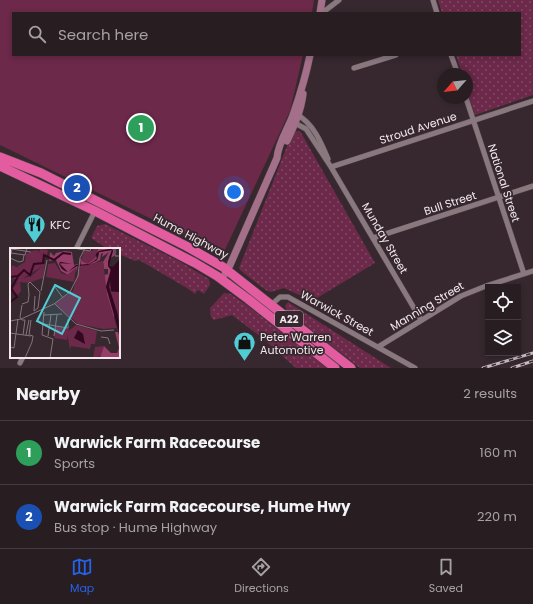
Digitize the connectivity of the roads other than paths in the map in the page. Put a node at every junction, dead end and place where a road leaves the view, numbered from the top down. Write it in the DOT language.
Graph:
graph roads {
  1 [pos="322,0"];
  2 [pos="339,0"];
  3 [pos="433,0"];
  4 [pos="320,12"];
  5 [pos="322,12"];
  6 [pos="437,12"];
  7 [pos="310,56"];
  8 [pos="393,56"];
  9 [pos="451,56"];
  10 [pos="354,68"];
  11 [pos="456,68"];
  12 [pos="533,102"];
  13 [pos="468,104"];
  14 [pos="296,114"];
  15 [pos="473,121"];
  16 [pos="293,122"];
  17 [pos="0,156"];
  18 [pos="0,166"];
  19 [pos="331,167"];
  20 [pos="533,186"];
  21 [pos="498,198"];
  22 [pos="97,207"];
  23 [pos="373,238"];
  24 [pos="76,248"];
  25 [pos="228,269"];
  26 [pos="533,271"];
  27 [pos="524,274"];
  28 [pos="222,279"];
  29 [pos="272,306"];
  30 [pos="421,320"];
  31 [pos="378,347"];
  32 [pos="22,358"];
  33 [pos="20,363"];
  34 [pos="335,368"];
  35 [pos="351,368"];
  36 [pos="415,368"];
  1 -- 4 [label="main road"];
  2 -- 5 [label="street"];
  3 -- 6 [label="street"];
  7 -- 14 [label="main road"];
  8 -- 10 [label="street"];
  9 -- 11 [label="street"];
  12 -- 15 [label="street, Stroud Avenue"];
  13 -- 15 [label="street, National Street"];
  14 -- 16 [label="main road"];
  14 -- 19 [label="street, Munday Street"];
  15 -- 19 [label="street, Stroud Avenue"];
  15 -- 21 [label="street, National Street"];
  16 -- 19 [label="street, Munday Street"];
  16 -- 25 [label="main road"];
  17 -- 22 [label="highway, Hume Highway / A22"];
  18 -- 22 [label="highway, Hume Highway / A22"];
  19 -- 23 [label="street, Munday Street"];
  20 -- 21 [label="street, Bull Street"];
  21 -- 23 [label="street, Bull Street"];
  21 -- 27 [label="street, National Street"];
  22 -- 24 [label="street"];
  22 -- 25 [label="highway, Hume Highway / A22"];
  22 -- 28 [label="highway, Hume Highway / A22"];
  23 -- 30 [label="street, Munday Street"];
  25 -- 28 [label="main road"];
  25 -- 29 [label="highway, Hume Highway / A22"];
  26 -- 27 [label="street, Manning Street"];
  27 -- 30 [label="street, Manning Street"];
  28 -- 34 [label="highway, Hume Highway / A22"];
  29 -- 31 [label="street, Warwick Street"];
  29 -- 35 [label="highway, Hume Highway / A22"];
  30 -- 31 [label="street, Manning Street"];
  31 -- 36 [label="street, Warwick Street"];
  32 -- 33 [label="street"];
}
